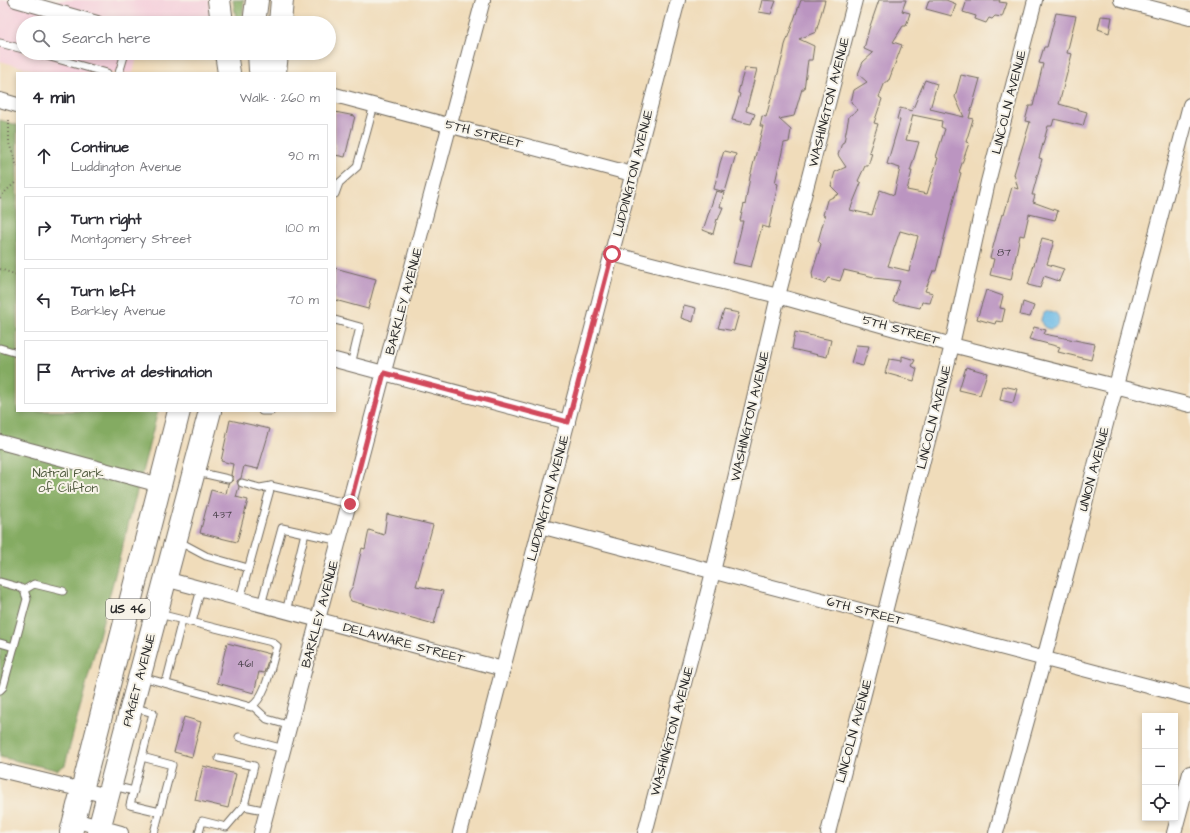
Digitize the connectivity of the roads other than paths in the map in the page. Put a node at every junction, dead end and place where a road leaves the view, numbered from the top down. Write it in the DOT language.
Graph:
graph roads {
  1 [pos="16,0"];
  2 [pos="219,0"];
  3 [pos="258,0"];
  4 [pos="282,0"];
  5 [pos="483,0"];
  6 [pos="678,0"];
  7 [pos="855,0"];
  8 [pos="1035,0"];
  9 [pos="1121,0"];
  10 [pos="72,16"];
  11 [pos="221,16"];
  12 [pos="255,16"];
  13 [pos="259,16"];
  14 [pos="281,16"];
  15 [pos="1190,18"];
  16 [pos="0,43"];
  17 [pos="16,47"];
  18 [pos="61,60"];
  19 [pos="123,60"];
  20 [pos="227,60"];
  21 [pos="249,60"];
  22 [pos="259,60"];
  23 [pos="276,60"];
  24 [pos="103,72"];
  25 [pos="119,72"];
  26 [pos="229,72"];
  27 [pos="248,72"];
  28 [pos="262,72"];
  29 [pos="275,72"];
  30 [pos="336,95"];
  31 [pos="0,100"];
  32 [pos="1190,104"];
  33 [pos="16,105"];
  34 [pos="374,105"];
  35 [pos="450,125"];
  36 [pos="632,174"];
  37 [pos="336,190"];
  38 [pos="612,254"];
  39 [pos="778,296"];
  40 [pos="336,320"];
  41 [pos="952,345"];
  42 [pos="0,348"];
  43 [pos="16,353"];
  44 [pos="336,360"];
  45 [pos="351,365"];
  46 [pos="384,373"];
  47 [pos="1116,386"];
  48 [pos="1190,405"];
  49 [pos="179,412"];
  50 [pos="210,412"];
  51 [pos="568,422"];
  52 [pos="0,442"];
  53 [pos="194,471"];
  54 [pos="228,479"];
  55 [pos="242,483"];
  56 [pos="160,485"];
  57 [pos="271,486"];
  58 [pos="350,504"];
  59 [pos="540,526"];
  60 [pos="305,534"];
  61 [pos="176,539"];
  62 [pos="340,541"];
  63 [pos="248,568"];
  64 [pos="713,572"];
  65 [pos="165,579"];
  66 [pos="0,582"];
  67 [pos="201,589"];
  68 [pos="24,590"];
  69 [pos="63,591"];
  70 [pos="240,599"];
  71 [pos="261,605"];
  72 [pos="286,612"];
  73 [pos="156,614"];
  74 [pos="884,616"];
  75 [pos="182,620"];
  76 [pos="319,620"];
  77 [pos="192,622"];
  78 [pos="0,643"];
  79 [pos="14,647"];
  80 [pos="1044,659"];
  81 [pos="503,670"];
  82 [pos="140,676"];
  83 [pos="166,684"];
  84 [pos="0,690"];
  85 [pos="1190,697"];
  86 [pos="253,706"];
  87 [pos="132,707"];
  88 [pos="291,726"];
  89 [pos="238,737"];
  90 [pos="285,749"];
  91 [pos="142,757"];
  92 [pos="220,758"];
  93 [pos="0,770"];
  94 [pos="1190,774"];
  95 [pos="137,788"];
  96 [pos="82,791"];
  97 [pos="109,791"];
  98 [pos="244,806"];
  99 [pos="268,811"];
  100 [pos="160,812"];
  101 [pos="73,827"];
  102 [pos="99,830"];
  103 [pos="121,833"];
  104 [pos="154,833"];
  105 [pos="199,833"];
  106 [pos="261,833"];
  107 [pos="460,833"];
  108 [pos="645,833"];
  109 [pos="828,833"];
  110 [pos="996,833"];
  111 [pos="1174,833"];
  1 -- 10 [label="street"];
  2 -- 11 [label="highway"];
  3 -- 12 [label="highway"];
  3 -- 13 [label="highway"];
  4 -- 14 [label="highway"];
  5 -- 35 [label="street, BARKLEY AVENUE"];
  6 -- 36 [label="street, LUDDINGTON AVENUE"];
  7 -- 39 [label="street, WASHINGTON AVENUE"];
  8 -- 41 [label="street, LINCOLN AVENUE"];
  9 -- 15 [label="street"];
  16 -- 17 [label="lane"];
  18 -- 24 [label="lane"];
  19 -- 25 [label="lane"];
  20 -- 26 [label="highway"];
  21 -- 27 [label="highway"];
  22 -- 28 [label="highway"];
  23 -- 29 [label="highway"];
  30 -- 34 [label="street, 5TH STREET"];
  31 -- 33 [label="street"];
  32 -- 47 [label="street, UNION AVENUE"];
  34 -- 35 [label="street, 5TH STREET"];
  34 -- 37 [label="lane"];
  35 -- 36 [label="street, 5TH STREET"];
  35 -- 46 [label="street, BARKLEY AVENUE"];
  36 -- 38 [label="street, LUDDINGTON AVENUE"];
  38 -- 39 [label="street, 5TH STREET"];
  38 -- 51 [label="street, LUDDINGTON AVENUE"];
  39 -- 41 [label="street, 5TH STREET"];
  39 -- 64 [label="street, WASHINGTON AVENUE"];
  40 -- 45 [label="lane"];
  41 -- 47 [label="street, 5TH STREET"];
  41 -- 74 [label="street, LINCOLN AVENUE"];
  42 -- 43 [label="lane"];
  44 -- 45 [label="street"];
  45 -- 46 [label="street"];
  46 -- 51 [label="street"];
  46 -- 58 [label="street, BARKLEY AVENUE"];
  47 -- 48 [label="street, 5TH STREET"];
  47 -- 80 [label="street, UNION AVENUE"];
  49 -- 56 [label="highway, PIAGET AVENUE / US 46"];
  50 -- 53 [label="highway, PIAGET AVENUE / US 46"];
  51 -- 59 [label="street, LUDDINGTON AVENUE"];
  52 -- 56 [label="street"];
  53 -- 54 [label="lane"];
  53 -- 61 [label="highway, PIAGET AVENUE / US 46"];
  55 -- 57 [label="lane"];
  56 -- 96 [label="highway, PIAGET AVENUE / US 46"];
  57 -- 58 [label="lane"];
  57 -- 63 [label="lane"];
  58 -- 62 [label="street, BARKLEY AVENUE"];
  59 -- 64 [label="street, 6TH STREET"];
  59 -- 81 [label="street, LUDDINGTON AVENUE"];
  60 -- 62 [label="lane"];
  60 -- 71 [label="lane"];
  60 -- 72 [label="lane"];
  61 -- 63 [label="lane"];
  61 -- 65 [label="highway, PIAGET AVENUE / US 46"];
  62 -- 76 [label="street, BARKLEY AVENUE"];
  63 -- 70 [label="lane"];
  64 -- 74 [label="street, 6TH STREET"];
  64 -- 108 [label="street, WASHINGTON AVENUE"];
  65 -- 67 [label="street, DELAWARE STREET"];
  65 -- 73 [label="highway, PIAGET AVENUE / US 46"];
  66 -- 68 [label="lane"];
  67 -- 70 [label="street, DELAWARE STREET"];
  67 -- 77 [label="lane"];
  68 -- 69 [label="lane"];
  68 -- 79 [label="lane"];
  70 -- 71 [label="street, DELAWARE STREET"];
  71 -- 72 [label="street, DELAWARE STREET"];
  72 -- 76 [label="street, DELAWARE STREET"];
  73 -- 75 [label="lane"];
  73 -- 82 [label="highway, PIAGET AVENUE / US 46"];
  74 -- 80 [label="street, 6TH STREET"];
  74 -- 109 [label="street, LINCOLN AVENUE"];
  75 -- 77 [label="lane"];
  75 -- 83 [label="lane"];
  76 -- 81 [label="street, DELAWARE STREET"];
  76 -- 88 [label="street, BARKLEY AVENUE"];
  77 -- 86 [label="lane"];
  78 -- 79 [label="lane"];
  79 -- 84 [label="lane"];
  80 -- 85 [label="street, 6TH STREET"];
  80 -- 110 [label="street, UNION AVENUE"];
  81 -- 107 [label="street, LUDDINGTON AVENUE"];
  82 -- 83 [label="lane"];
  82 -- 87 [label="highway, PIAGET AVENUE / US 46"];
  83 -- 86 [label="lane"];
  86 -- 88 [label="lane"];
  87 -- 91 [label="lane"];
  87 -- 97 [label="highway, PIAGET AVENUE / US 46"];
  88 -- 90 [label="street, BARKLEY AVENUE"];
  89 -- 90 [label="lane"];
  90 -- 99 [label="street, BARKLEY AVENUE"];
  91 -- 95 [label="lane"];
  91 -- 100 [label="lane"];
  92 -- 98 [label="lane"];
  93 -- 96 [label="street"];
  94 -- 111 [label="street"];
  95 -- 97 [label="lane"];
  95 -- 100 [label="lane"];
  96 -- 97 [label="street"];
  96 -- 101 [label="highway, PIAGET AVENUE / US 46"];
  97 -- 102 [label="highway, PIAGET AVENUE / US 46"];
  98 -- 99 [label="lane"];
  98 -- 105 [label="lane"];
  99 -- 106 [label="street, BARKLEY AVENUE"];
  100 -- 104 [label="lane"];
  101 -- 102 [label="street"];
  102 -- 103 [label="street"];
}
